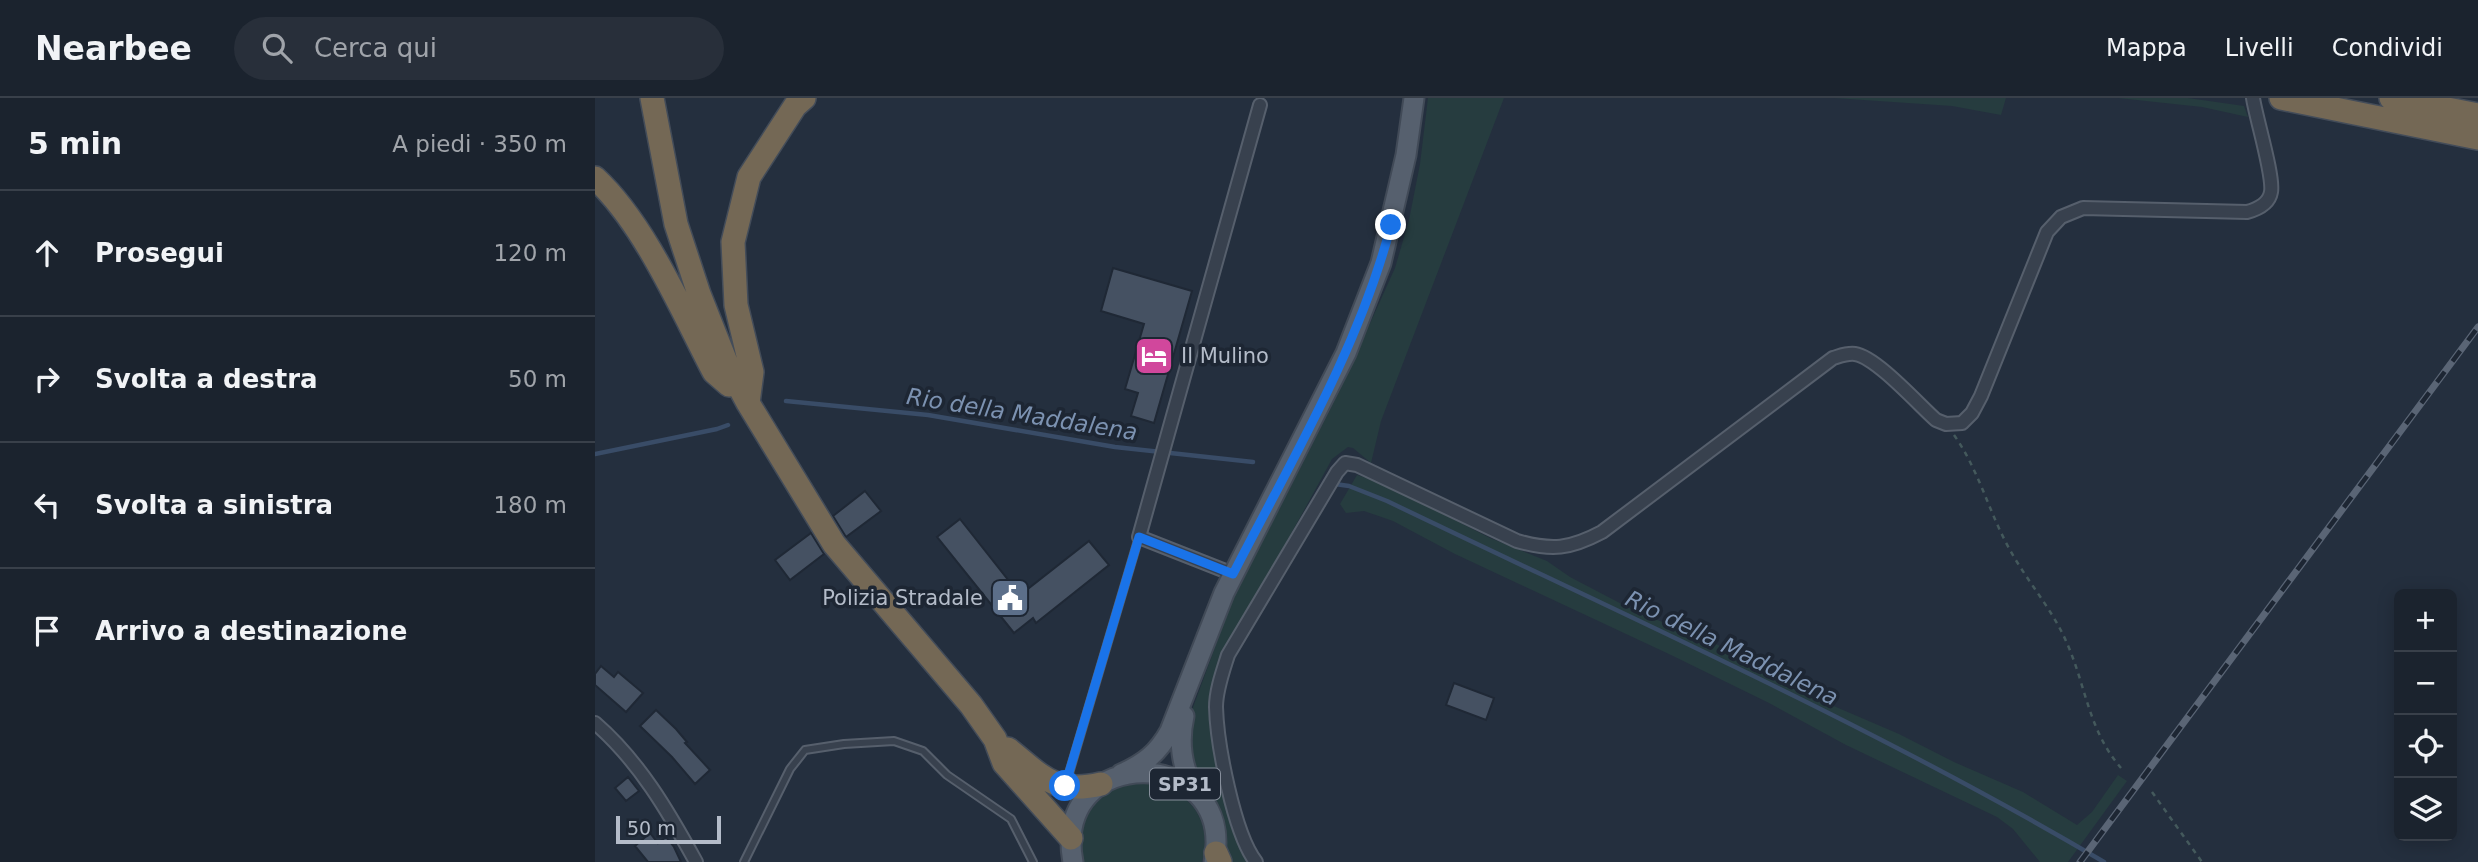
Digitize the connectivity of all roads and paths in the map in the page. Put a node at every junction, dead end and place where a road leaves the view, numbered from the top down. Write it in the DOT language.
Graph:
graph roads {
  1 [pos="652,98"];
  2 [pos="804,98"];
  3 [pos="1414,98"];
  4 [pos="2253,98"];
  5 [pos="2281,98"];
  6 [pos="2391,98"];
  7 [pos="1260,105"];
  8 [pos="2478,115"];
  9 [pos="2478,138"];
  10 [pos="595,178"];
  11 [pos="748,403"];
  12 [pos="1945,424"];
  13 [pos="1139,537"];
  14 [pos="1233,574"];
  15 [pos="1190,684"];
  16 [pos="595,723"];
  17 [pos="995,738"];
  18 [pos="2121,768"];
  19 [pos="1111,779"];
  20 [pos="1065,786"];
  21 [pos="1193,790"];
  22 [pos="2152,792"];
  23 [pos="1071,838"];
  24 [pos="1217,859"];
  25 [pos="696,862"];
  26 [pos="744,862"];
  27 [pos="1033,862"];
  28 [pos="1073,862"];
  29 [pos="1257,862"];
  30 [pos="2202,862"];
  1 -- 11 [label="highway"];
  2 -- 11 [label="highway"];
  3 -- 14 [label="main road, SP31"];
  4 -- 12 [label="street"];
  5 -- 9 [label="highway"];
  6 -- 8 [label="highway"];
  7 -- 13 [label="street"];
  10 -- 11 [label="highway"];
  11 -- 17 [label="highway"];
  12 -- 18 [label="path"];
  12 -- 29 [label="street"];
  13 -- 14 [label="street"];
  13 -- 20 [label="lane"];
  14 -- 15 [label="main road, SP31"];
  15 -- 19 [label="main road, SP31"];
  15 -- 21 [label="main road, SP31"];
  16 -- 25 [label="street"];
  17 -- 20 [label="highway"];
  17 -- 23 [label="highway"];
  19 -- 20 [label="highway"];
  19 -- 21 [label="main road, SP31"];
  19 -- 23 [label="main road, SP31"];
  21 -- 24 [label="main road, SP31"];
  22 -- 30 [label="path"];
  23 -- 28 [label="main road, SP31"];
  26 -- 27 [label="lane"];
}
